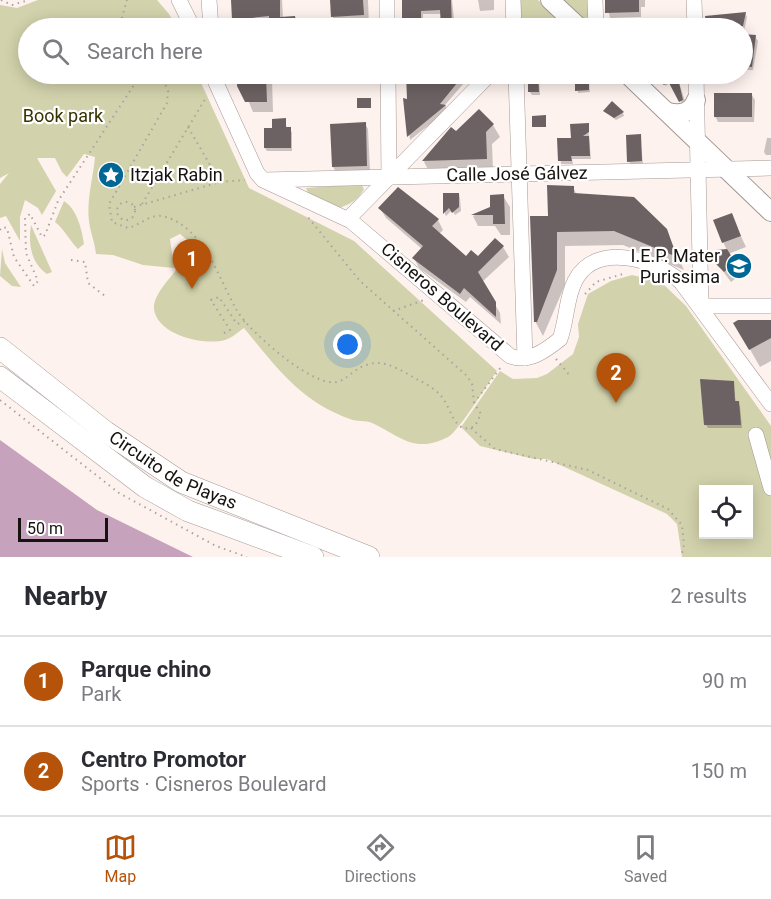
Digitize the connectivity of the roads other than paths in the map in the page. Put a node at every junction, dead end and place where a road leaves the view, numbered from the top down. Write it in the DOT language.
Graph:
graph roads {
  1 [pos="180,0"];
  2 [pos="209,0"];
  3 [pos="387,0"];
  4 [pos="513,0"];
  5 [pos="550,0"];
  6 [pos="595,0"];
  7 [pos="694,0"];
  8 [pos="188,18"];
  9 [pos="210,18"];
  10 [pos="387,18"];
  11 [pos="514,18"];
  12 [pos="569,18"];
  13 [pos="596,18"];
  14 [pos="695,18"];
  15 [pos="218,84"];
  16 [pos="388,84"];
  17 [pos="480,84"];
  18 [pos="516,84"];
  19 [pos="638,84"];
  20 [pos="696,84"];
  21 [pos="696,100"];
  22 [pos="668,112"];
  23 [pos="697,140"];
  24 [pos="771,168"];
  25 [pos="728,169"];
  26 [pos="697,170"];
  27 [pos="519,173"];
  28 [pos="389,177"];
  29 [pos="255,180"];
  30 [pos="771,212"];
  31 [pos="348,219"];
  32 [pos="701,306"];
  33 [pos="771,306"];
  34 [pos="0,348"];
  35 [pos="525,358"];
  36 [pos="0,377"];
  37 [pos="771,404"];
  38 [pos="756,435"];
  39 [pos="771,488"];
  40 [pos="313,557"];
  41 [pos="369,557"];
  1 -- 8 [label="street"];
  2 -- 9 [label="street"];
  3 -- 10 [label="street"];
  4 -- 11 [label="street"];
  5 -- 12 [label="main road"];
  6 -- 13 [label="street"];
  7 -- 14 [label="street"];
  15 -- 29 [label="street"];
  16 -- 28 [label="street"];
  17 -- 28 [label="street"];
  18 -- 27 [label="street"];
  19 -- 22 [label="main road"];
  20 -- 21 [label="street"];
  21 -- 22 [label="main road"];
  21 -- 23 [label="street"];
  22 -- 23 [label="main road"];
  23 -- 25 [label="main road"];
  23 -- 26 [label="street"];
  24 -- 25 [label="street, Calle José Gálvez"];
  25 -- 26 [label="street, Calle José Gálvez"];
  25 -- 30 [label="main road"];
  26 -- 27 [label="street, Calle José Gálvez"];
  26 -- 32 [label="street"];
  27 -- 28 [label="street, Calle José Gálvez"];
  27 -- 35 [label="street"];
  28 -- 29 [label="street, Calle José Gálvez"];
  28 -- 31 [label="street"];
  29 -- 31 [label="street, Cisneros Boulevard"];
  31 -- 35 [label="street, Cisneros Boulevard"];
  32 -- 33 [label="street"];
  32 -- 35 [label="street, Cisneros Boulevard"];
  32 -- 37 [label="street, Cisneros Boulevard"];
  34 -- 41 [label="highway, Circuito de Playas"];
  36 -- 40 [label="highway, Circuito de Playas"];
  38 -- 39 [label="street"];
}
